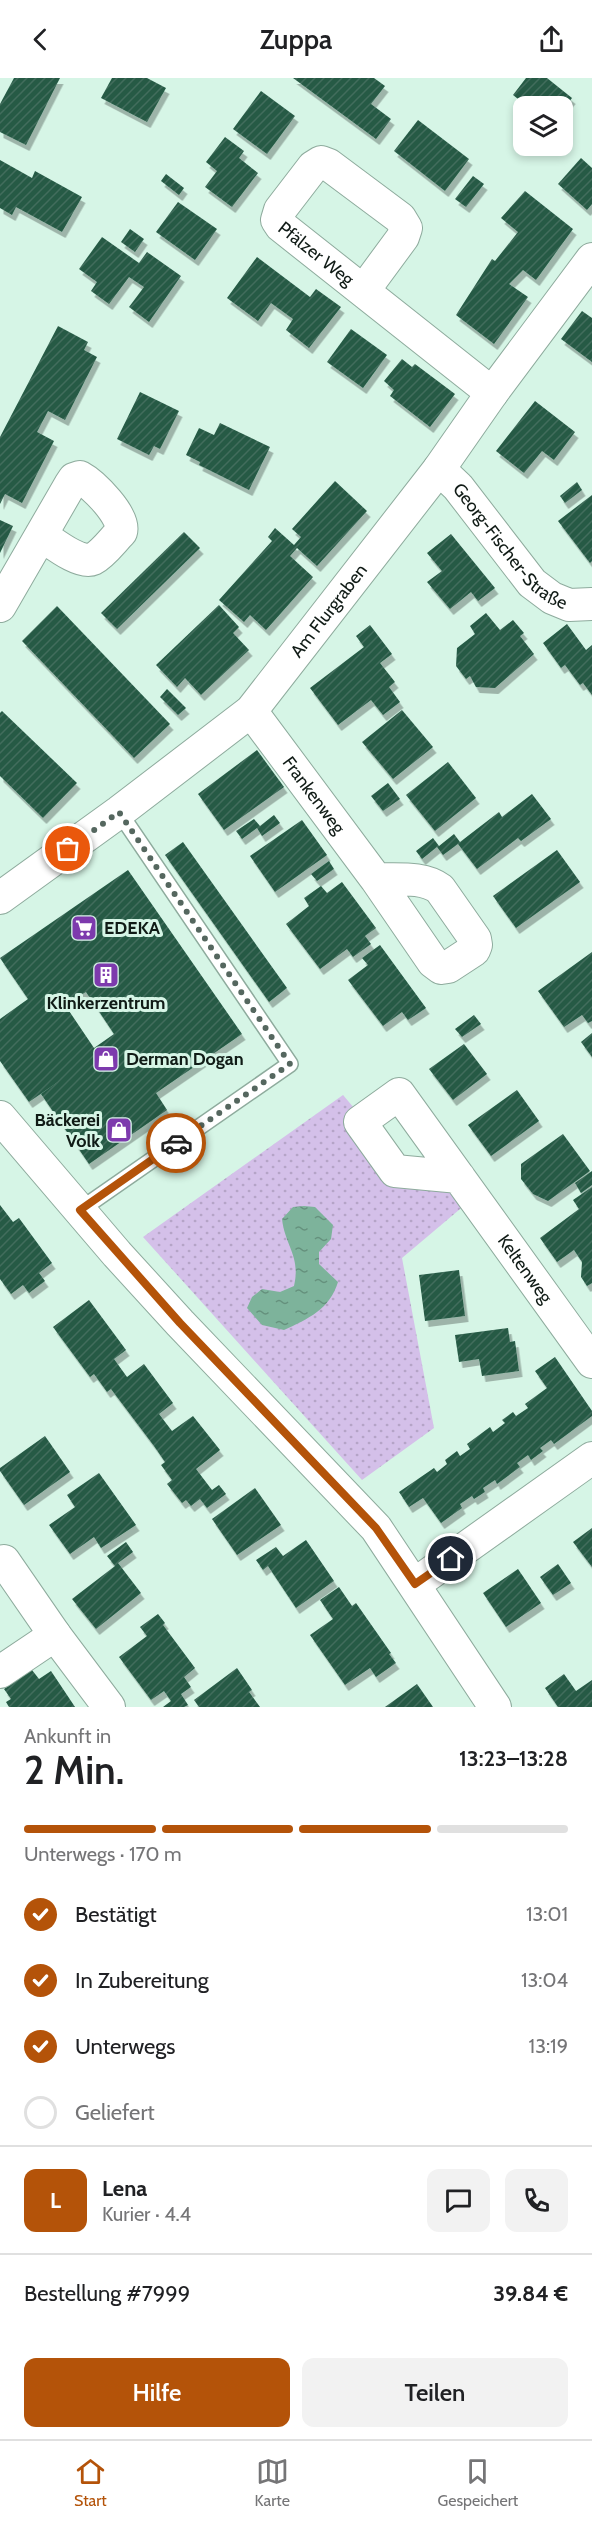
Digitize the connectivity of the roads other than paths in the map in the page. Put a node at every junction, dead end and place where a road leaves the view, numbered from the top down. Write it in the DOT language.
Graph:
graph roads {
  1 [pos="592,259"];
  2 [pos="364,290"];
  3 [pos="492,393"];
  4 [pos="440,470"];
  5 [pos="41,535"];
  6 [pos="592,604"];
  7 [pos="0,606"];
  8 [pos="251,711"];
  9 [pos="119,812"];
  10 [pos="376,879"];
  11 [pos="0,898"];
  12 [pos="0,1117"];
  13 [pos="459,1177"];
  14 [pos="80,1210"];
  15 [pos="592,1362"];
  16 [pos="592,1458"];
  17 [pos="0,1564"];
  18 [pos="415,1584"];
  19 [pos="55,1635"];
  20 [pos="0,1672"];
  21 [pos="109,1707"];
  22 [pos="495,1707"];
  1 -- 3 [label="street, Am Flurgraben"];
  2 -- 3 [label="street, Pfälzer Weg"];
  3 -- 4 [label="street, Am Flurgraben"];
  4 -- 6 [label="street, Georg-Fischer-Straße"];
  4 -- 8 [label="street, Am Flurgraben"];
  5 -- 7 [label="street"];
  8 -- 9 [label="street, Am Flurgraben"];
  8 -- 10 [label="street, Frankenweg"];
  9 -- 11 [label="street, Am Flurgraben"];
  9 -- 14 [label="lane"];
  12 -- 14 [label="street"];
  13 -- 15 [label="street, Keltenweg"];
  14 -- 18 [label="street"];
  16 -- 18 [label="street"];
  17 -- 19 [label="street"];
  18 -- 22 [label="street"];
  19 -- 20 [label="street"];
  19 -- 21 [label="street"];
}
